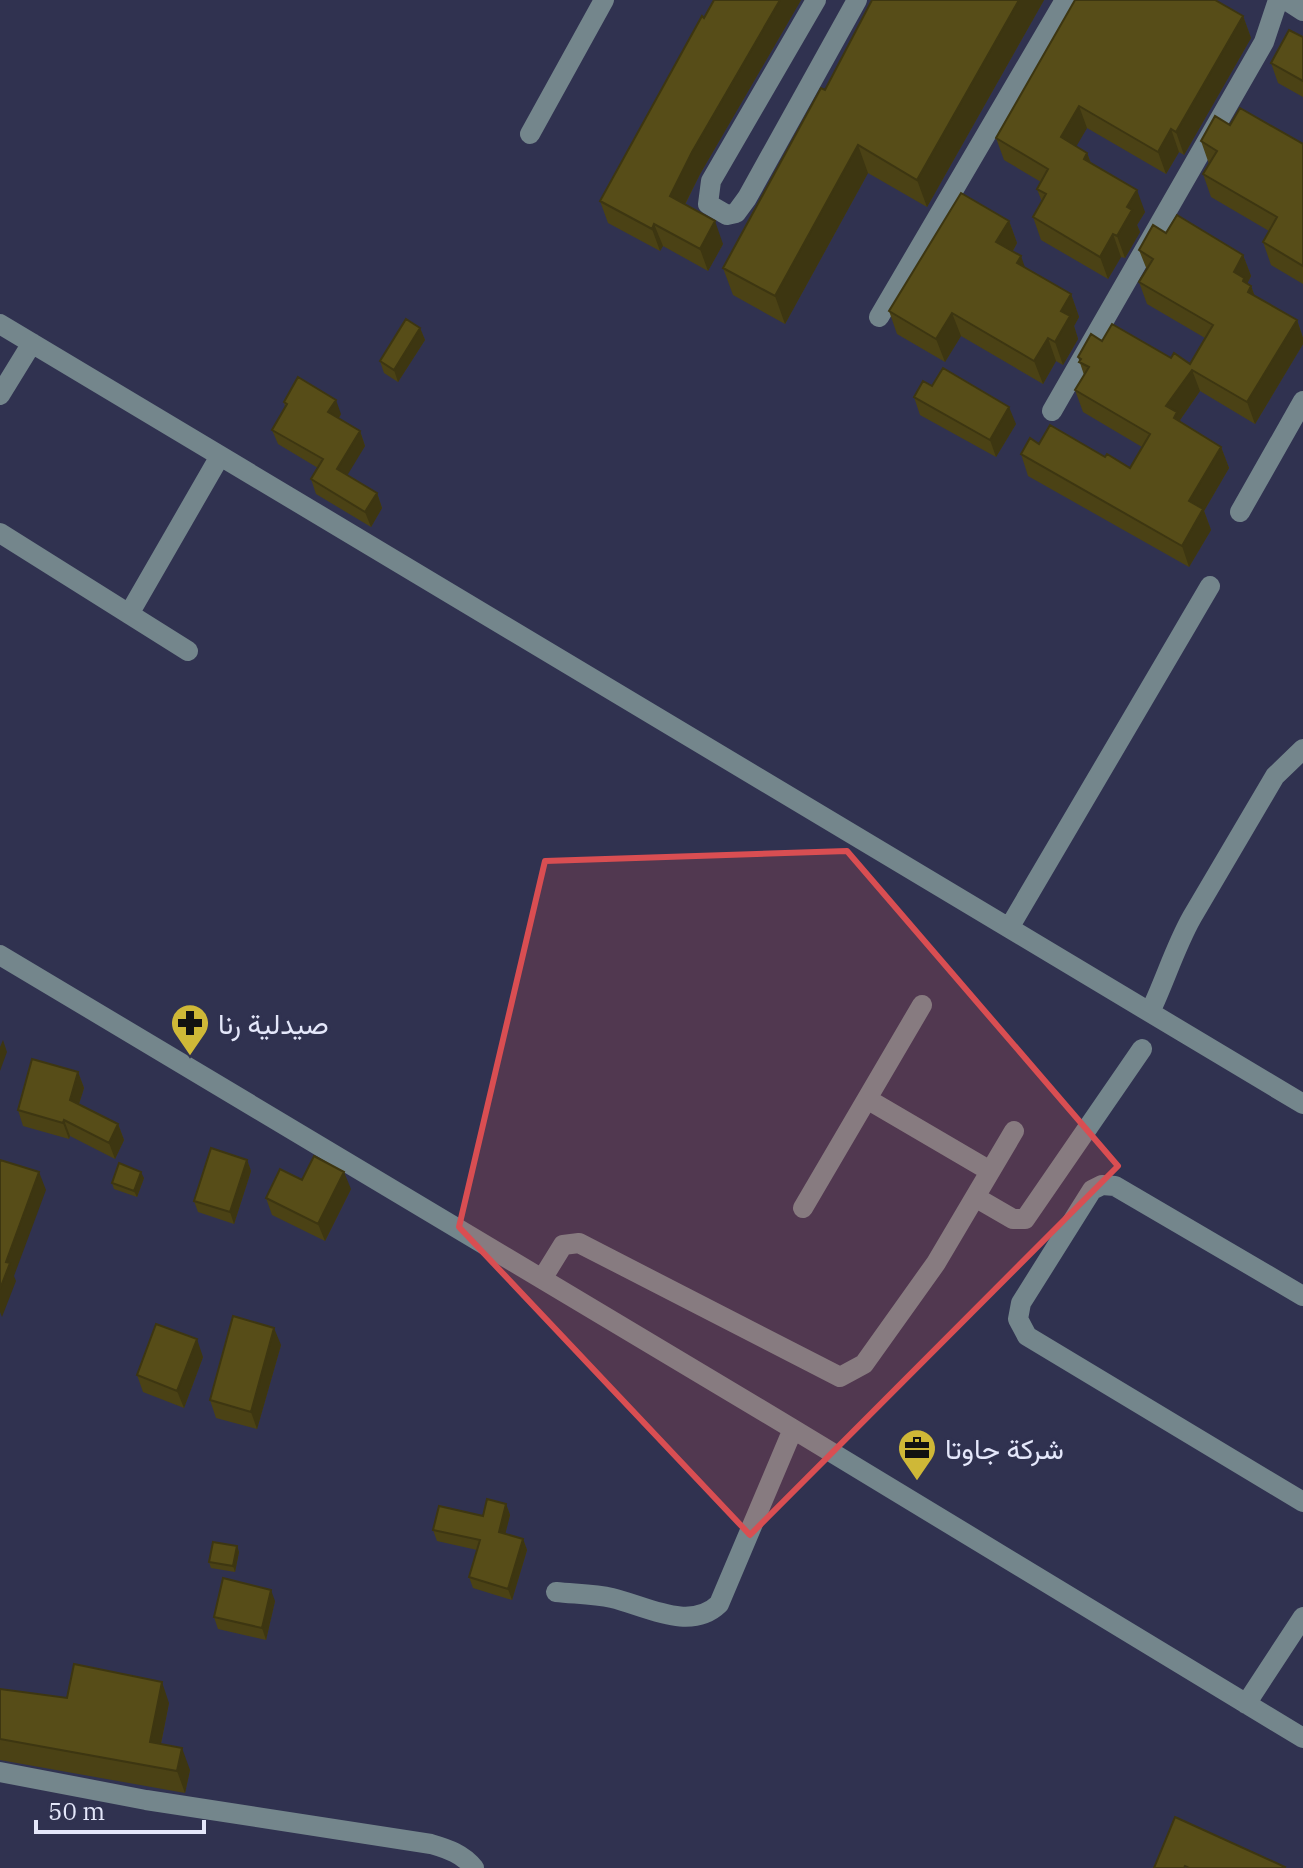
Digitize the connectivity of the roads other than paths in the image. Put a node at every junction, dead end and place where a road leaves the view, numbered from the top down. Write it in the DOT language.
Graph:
graph roads {
  1 [pos="604,0"];
  2 [pos="816,0"];
  3 [pos="857,0"];
  4 [pos="1065,0"];
  5 [pos="1278,0"];
  6 [pos="1286,0"];
  7 [pos="1303,11"];
  8 [pos="530,134"];
  9 [pos="879,317"];
  10 [pos="0,324"];
  11 [pos="32,343"];
  12 [pos="0,395"];
  13 [pos="1303,401"];
  14 [pos="1052,411"];
  15 [pos="220,456"];
  16 [pos="1240,512"];
  17 [pos="0,533"];
  18 [pos="1210,586"];
  19 [pos="129,614"];
  20 [pos="188,651"];
  21 [pos="1303,749"];
  22 [pos="1009,928"];
  23 [pos="0,955"];
  24 [pos="922,1005"];
  25 [pos="1150,1012"];
  26 [pos="1142,1049"];
  27 [pos="867,1099"];
  28 [pos="1303,1104"];
  29 [pos="1014,1131"];
  30 [pos="990,1171"];
  31 [pos="975,1197"];
  32 [pos="803,1208"];
  33 [pos="542,1279"];
  34 [pos="1303,1296"];
  35 [pos="793,1429"];
  36 [pos="1303,1502"];
  37 [pos="556,1592"];
  38 [pos="1303,1617"];
  39 [pos="1246,1704"];
  40 [pos="1303,1738"];
  41 [pos="0,1772"];
  42 [pos="474,1868"];
  1 -- 8 [label="street"];
  2 -- 3 [label="street"];
  4 -- 9 [label="street"];
  5 -- 14 [label="street"];
  6 -- 7 [label="street"];
  10 -- 11 [label="street"];
  11 -- 12 [label="street"];
  11 -- 15 [label="street"];
  13 -- 16 [label="street"];
  15 -- 19 [label="street"];
  15 -- 22 [label="street"];
  17 -- 19 [label="street"];
  18 -- 22 [label="street"];
  19 -- 20 [label="street"];
  21 -- 25 [label="street"];
  22 -- 25 [label="street"];
  23 -- 33 [label="street"];
  24 -- 27 [label="street"];
  25 -- 28 [label="street"];
  26 -- 31 [label="street"];
  27 -- 30 [label="street"];
  27 -- 32 [label="street"];
  29 -- 30 [label="street"];
  30 -- 31 [label="street"];
  31 -- 33 [label="street"];
  33 -- 35 [label="street"];
  34 -- 36 [label="street"];
  35 -- 37 [label="street"];
  35 -- 39 [label="street"];
  38 -- 39 [label="street"];
  39 -- 40 [label="street"];
  41 -- 42 [label="street"];
}
